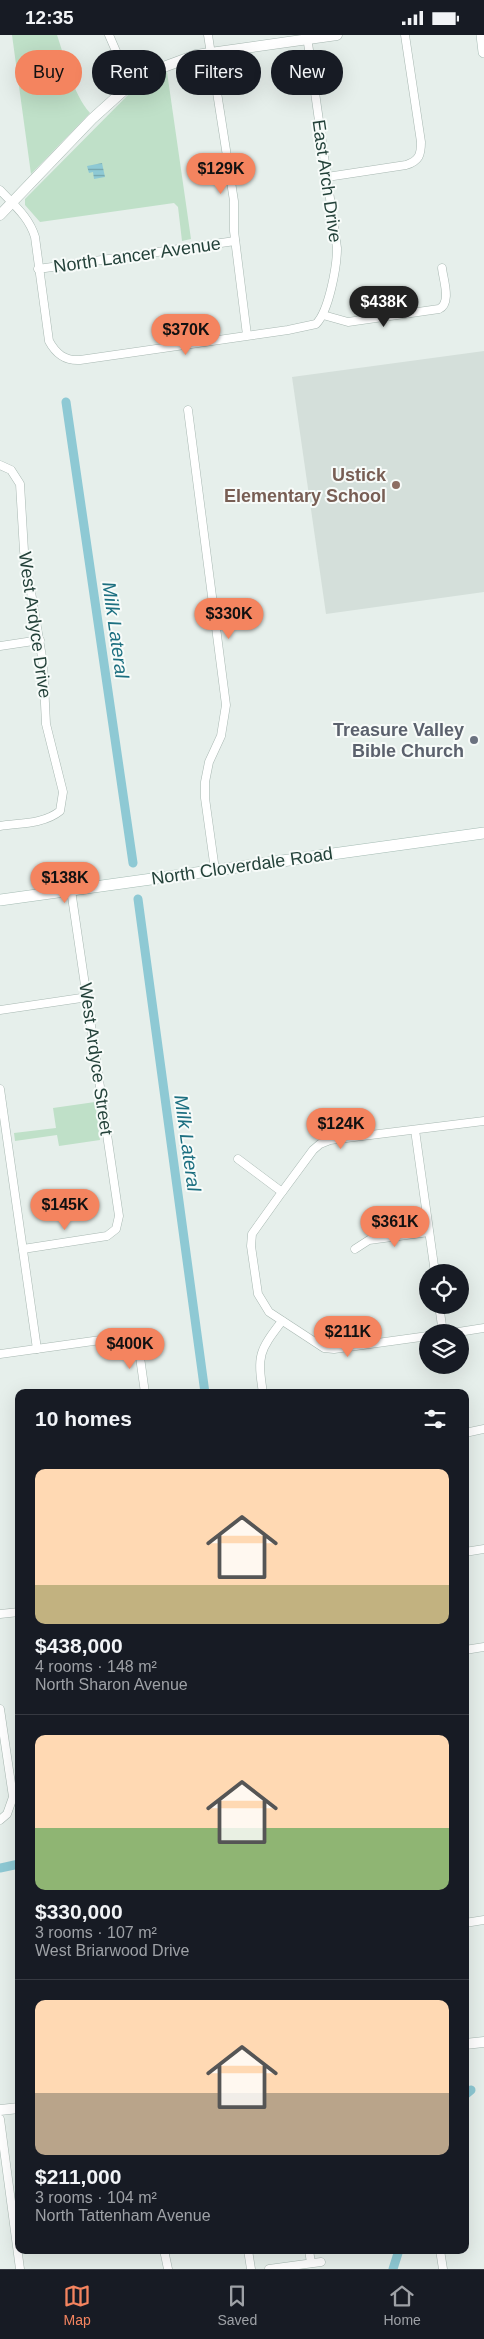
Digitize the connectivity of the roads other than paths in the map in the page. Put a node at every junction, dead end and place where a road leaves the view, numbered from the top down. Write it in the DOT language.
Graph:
graph roads {
  1 [pos="109,35"];
  2 [pos="208,35"];
  3 [pos="337,35"];
  4 [pos="405,35"];
  5 [pos="482,35"];
  6 [pos="307,37"];
  7 [pos="115,50"];
  8 [pos="210,50"];
  9 [pos="228,50"];
  10 [pos="484,52"];
  11 [pos="119,95"];
  12 [pos="217,95"];
  13 [pos="327,177"];
  14 [pos="0,191"];
  15 [pos="13,202"];
  16 [pos="0,215"];
  17 [pos="235,241"];
  18 [pos="442,268"];
  19 [pos="38,269"];
  20 [pos="323,315"];
  21 [pos="247,335"];
  22 [pos="188,410"];
  23 [pos="0,465"];
  24 [pos="40,641"];
  25 [pos="0,646"];
  26 [pos="0,826"];
  27 [pos="484,833"];
  28 [pos="214,870"];
  29 [pos="71,890"];
  30 [pos="0,900"];
  31 [pos="88,997"];
  32 [pos="0,1010"];
  33 [pos="0,1089"];
  34 [pos="484,1121"];
  35 [pos="415,1130"];
  36 [pos="238,1159"];
  37 [pos="282,1192"];
  38 [pos="429,1232"];
  39 [pos="23,1249"];
  40 [pos="355,1249"];
  41 [pos="434,1264"];
  42 [pos="282,1321"];
  43 [pos="484,1328"];
  44 [pos="469,1330"];
  45 [pos="419,1337"];
  46 [pos="37,1349"];
  47 [pos="0,1354"];
  48 [pos="144,1389"];
  49 [pos="262,1389"];
  50 [pos="484,1429"];
  51 [pos="469,1432"];
  52 [pos="484,1549"];
  53 [pos="469,1551"];
  54 [pos="15,1612"];
  55 [pos="0,1614"];
  56 [pos="484,1647"];
  57 [pos="469,1649"];
  58 [pos="0,1709"];
  59 [pos="0,1820"];
  60 [pos="484,1920"];
  61 [pos="469,1922"];
  62 [pos="484,2042"];
  63 [pos="469,2044"];
  64 [pos="15,2108"];
  65 [pos="0,2110"];
  66 [pos="0,2119"];
  67 [pos="15,2232"];
  68 [pos="18,2254"];
  69 [pos="165,2254"];
  70 [pos="249,2254"];
  71 [pos="310,2254"];
  72 [pos="441,2254"];
  73 [pos="321,2262"];
  74 [pos="311,2263"];
  75 [pos="20,2269"];
  76 [pos="168,2269"];
  77 [pos="251,2269"];
  78 [pos="269,2269"];
  79 [pos="443,2269"];
  1 -- 7 [label="street"];
  2 -- 8 [label="street"];
  3 -- 6 [label="street"];
  4 -- 13 [label="street"];
  5 -- 10 [label="main road"];
  6 -- 9 [label="street"];
  6 -- 13 [label="street, East Arch Drive"];
  11 -- 15 [label="street"];
  12 -- 17 [label="street"];
  13 -- 20 [label="street, East Arch Drive"];
  14 -- 15 [label="street"];
  15 -- 16 [label="street"];
  15 -- 19 [label="street"];
  17 -- 19 [label="street, North Lancer Avenue"];
  17 -- 21 [label="street"];
  18 -- 20 [label="street"];
  19 -- 21 [label="street"];
  20 -- 21 [label="street, East Arch Drive"];
  22 -- 28 [label="street"];
  23 -- 24 [label="street, West Ardyce Drive"];
  24 -- 25 [label="street"];
  24 -- 26 [label="street, West Ardyce Drive"];
  27 -- 28 [label="main road, North Cloverdale Road"];
  28 -- 29 [label="main road, North Cloverdale Road"];
  29 -- 30 [label="main road, North Cloverdale Road"];
  29 -- 31 [label="street, West Ardyce Street"];
  31 -- 32 [label="street"];
  31 -- 39 [label="street, West Ardyce Street"];
  33 -- 39 [label="street"];
  34 -- 35 [label="street"];
  35 -- 37 [label="street"];
  35 -- 38 [label="street"];
  36 -- 37 [label="street"];
  37 -- 42 [label="street"];
  38 -- 40 [label="street"];
  38 -- 41 [label="street"];
  39 -- 46 [label="street"];
  42 -- 45 [label="street"];
  42 -- 49 [label="street"];
  43 -- 44 [label="street"];
  46 -- 47 [label="street"];
  46 -- 48 [label="street"];
  50 -- 51 [label="street"];
  52 -- 53 [label="street"];
  54 -- 55 [label="street"];
  56 -- 57 [label="street"];
  58 -- 59 [label="street"];
  60 -- 61 [label="street"];
  62 -- 63 [label="street"];
  64 -- 65 [label="street"];
  66 -- 67 [label="street"];
  68 -- 75 [label="street"];
  69 -- 76 [label="street"];
  70 -- 77 [label="street"];
  71 -- 74 [label="street"];
  72 -- 79 [label="street"];
  73 -- 74 [label="street"];
  74 -- 78 [label="street"];
}
